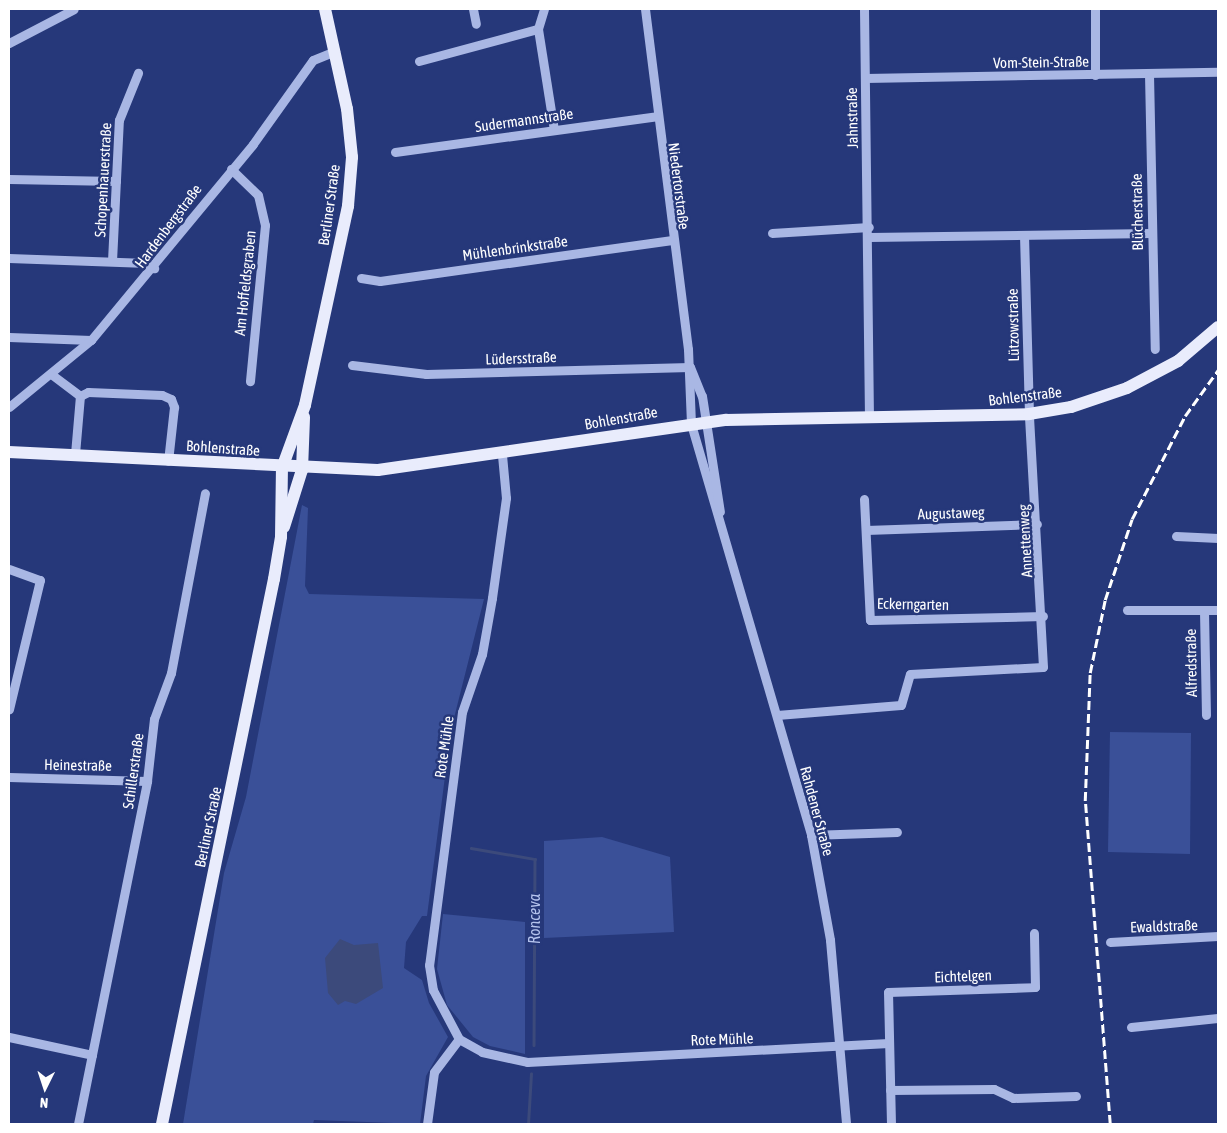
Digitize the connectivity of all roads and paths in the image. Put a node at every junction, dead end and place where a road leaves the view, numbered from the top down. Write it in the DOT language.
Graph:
graph roads {
  1 [pos="74,9"];
  2 [pos="325,9"];
  3 [pos="473,9"];
  4 [pos="544,9"];
  5 [pos="645,9"];
  6 [pos="864,9"];
  7 [pos="1095,9"];
  8 [pos="476,24"];
  9 [pos="538,29"];
  10 [pos="9,43"];
  11 [pos="335,51"];
  12 [pos="419,60"];
  13 [pos="1218,72"];
  14 [pos="138,73"];
  15 [pos="1148,74"];
  16 [pos="1095,75"];
  17 [pos="865,78"];
  18 [pos="657,116"];
  19 [pos="554,130"];
  20 [pos="395,152"];
  21 [pos="231,169"];
  22 [pos="9,179"];
  23 [pos="116,181"];
  24 [pos="869,227"];
  25 [pos="1151,233"];
  26 [pos="772,234"];
  27 [pos="1024,235"];
  28 [pos="869,238"];
  29 [pos="672,240"];
  30 [pos="9,258"];
  31 [pos="112,261"];
  32 [pos="154,268"];
  33 [pos="361,278"];
  34 [pos="1218,327"];
  35 [pos="9,337"];
  36 [pos="91,340"];
  37 [pos="1155,349"];
  38 [pos="352,365"];
  39 [pos="690,367"];
  40 [pos="51,374"];
  41 [pos="250,381"];
  42 [pos="80,396"];
  43 [pos="305,405"];
  44 [pos="9,407"];
  45 [pos="1029,414"];
  46 [pos="869,417"];
  47 [pos="706,422"];
  48 [pos="691,424"];
  49 [pos="9,452"];
  50 [pos="75,454"];
  51 [pos="502,455"];
  52 [pos="168,461"];
  53 [pos="282,468"];
  54 [pos="302,470"];
  55 [pos="206,493"];
  56 [pos="864,499"];
  57 [pos="720,513"];
  58 [pos="1038,524"];
  59 [pos="866,530"];
  60 [pos="280,536"];
  61 [pos="1176,536"];
  62 [pos="1218,538"];
  63 [pos="9,569"];
  64 [pos="1128,610"];
  65 [pos="1218,610"];
  66 [pos="1204,611"];
  67 [pos="1043,616"];
  68 [pos="9,709"];
  69 [pos="777,715"];
  70 [pos="1206,716"];
  71 [pos="9,778"];
  72 [pos="147,781"];
  73 [pos="897,832"];
  74 [pos="811,835"];
  75 [pos="1034,933"];
  76 [pos="1218,936"];
  77 [pos="1110,942"];
  78 [pos="1218,1018"];
  79 [pos="1131,1027"];
  80 [pos="9,1036"];
  81 [pos="459,1039"];
  82 [pos="889,1043"];
  83 [pos="841,1046"];
  84 [pos="92,1055"];
  85 [pos="890,1090"];
  86 [pos="1076,1096"];
  87 [pos="78,1124"];
  88 [pos="162,1124"];
  89 [pos="427,1124"];
  90 [pos="846,1124"];
  91 [pos="891,1124"];
  1 -- 10 [label="street"];
  2 -- 11 [label="main road, Berliner Straße"];
  3 -- 8 [label="street"];
  4 -- 9 [label="street"];
  5 -- 18 [label="street, Niedertorstraße"];
  6 -- 17 [label="street, Jahnstraße"];
  7 -- 16 [label="street"];
  9 -- 12 [label="street"];
  9 -- 19 [label="street"];
  11 -- 21 [label="street, Hardenbergstraße"];
  11 -- 43 [label="main road, Berliner Straße"];
  13 -- 15 [label="street, Vom-Stein-Straße"];
  14 -- 23 [label="street, Schopenhauerstraße"];
  15 -- 16 [label="street, Vom-Stein-Straße"];
  15 -- 25 [label="street, Blücherstraße"];
  16 -- 17 [label="street, Vom-Stein-Straße"];
  17 -- 24 [label="street, Jahnstraße"];
  18 -- 19 [label="street, Sudermannstraße"];
  18 -- 29 [label="street, Niedertorstraße"];
  19 -- 20 [label="street, Sudermannstraße"];
  21 -- 32 [label="street, Hardenbergstraße"];
  21 -- 41 [label="street, Am Hoffeldsgraben"];
  22 -- 23 [label="street"];
  23 -- 31 [label="street, Schopenhauerstraße"];
  24 -- 26 [label="street"];
  24 -- 28 [label="street, Jahnstraße"];
  25 -- 27 [label="street"];
  25 -- 37 [label="street, Blücherstraße"];
  27 -- 28 [label="street"];
  27 -- 45 [label="street, Lützowstraße"];
  28 -- 46 [label="street, Jahnstraße"];
  29 -- 33 [label="street, Mühlenbrinkstraße"];
  29 -- 39 [label="street, Niedertorstraße"];
  30 -- 31 [label="street"];
  31 -- 32 [label="street"];
  32 -- 36 [label="street, Hardenbergstraße"];
  34 -- 45 [label="main road, Bohlenstraße"];
  35 -- 36 [label="street"];
  36 -- 40 [label="street, Hardenbergstraße"];
  38 -- 39 [label="street, Lüdersstraße"];
  39 -- 47 [label="street, Niedertorstraße"];
  39 -- 48 [label="street, Niedertorstraße"];
  40 -- 42 [label="street"];
  40 -- 44 [label="street, Hardenbergstraße"];
  42 -- 50 [label="street"];
  42 -- 52 [label="street"];
  43 -- 53 [label="main road, Berliner Straße"];
  43 -- 54 [label="main road, Berliner Straße"];
  45 -- 46 [label="main road, Bohlenstraße"];
  45 -- 58 [label="street, Annettenweg"];
  46 -- 47 [label="main road, Bohlenstraße"];
  47 -- 48 [label="main road, Bohlenstraße"];
  47 -- 57 [label="street, Rahdener Straße"];
  48 -- 51 [label="main road, Bohlenstraße"];
  48 -- 57 [label="street, Rahdener Straße"];
  49 -- 50 [label="main road, Bohlenstraße"];
  50 -- 52 [label="main road, Bohlenstraße"];
  51 -- 54 [label="main road, Bohlenstraße"];
  51 -- 81 [label="street, Rote Mühle"];
  52 -- 53 [label="main road, Bohlenstraße"];
  53 -- 54 [label="main road, Bohlenstraße"];
  53 -- 60 [label="main road, Berliner Straße"];
  54 -- 60 [label="main road, Berliner Straße"];
  55 -- 72 [label="street, Schillerstraße"];
  56 -- 59 [label="street, Eckerngarten"];
  57 -- 69 [label="street, Rahdener Straße"];
  58 -- 59 [label="street, Augustaweg"];
  58 -- 67 [label="street, Annettenweg"];
  59 -- 67 [label="street, Eckerngarten"];
  60 -- 88 [label="main road, Berliner Straße"];
  61 -- 62 [label="street"];
  63 -- 68 [label="street"];
  64 -- 66 [label="street, Alfredstraße"];
  65 -- 66 [label="street, Alfredstraße"];
  66 -- 70 [label="street, Alfredstraße"];
  67 -- 69 [label="street, Annettenweg"];
  69 -- 74 [label="street, Rahdener Straße"];
  71 -- 72 [label="street, Heinestraße"];
  72 -- 84 [label="street, Schillerstraße"];
  73 -- 74 [label="street"];
  74 -- 83 [label="street, Rahdener Straße"];
  75 -- 82 [label="street, Eichtelgen"];
  76 -- 77 [label="street, Ewaldstraße"];
  78 -- 79 [label="street"];
  80 -- 84 [label="street"];
  81 -- 83 [label="street, Rote Mühle"];
  81 -- 89 [label="street"];
  82 -- 83 [label="street"];
  82 -- 85 [label="street, Eichtelgen"];
  83 -- 90 [label="street, Rahdener Straße"];
  84 -- 87 [label="street, Schillerstraße"];
  85 -- 86 [label="street"];
  85 -- 91 [label="street, Eichtelgen"];
}
